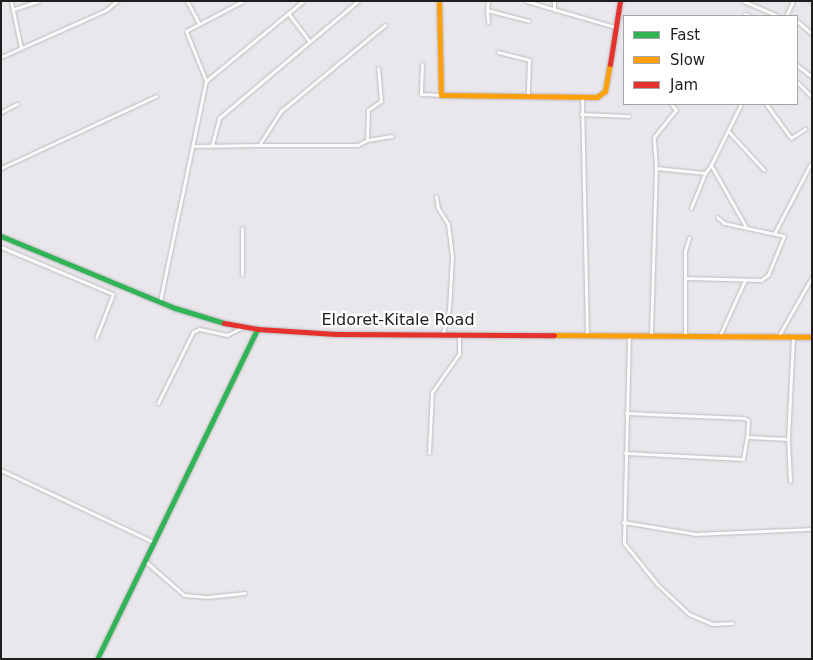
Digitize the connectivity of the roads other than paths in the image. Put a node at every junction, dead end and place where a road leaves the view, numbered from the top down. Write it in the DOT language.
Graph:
graph roads {
  1 [pos="11,1"];
  2 [pos="38,1"];
  3 [pos="117,1"];
  4 [pos="187,1"];
  5 [pos="243,1"];
  6 [pos="303,1"];
  7 [pos="358,1"];
  8 [pos="439,1"];
  9 [pos="488,1"];
  10 [pos="526,1"];
  11 [pos="554,1"];
  12 [pos="620,1"];
  13 [pos="743,1"];
  14 [pos="794,1"];
  15 [pos="14,8"];
  16 [pos="487,10"];
  17 [pos="554,10"];
  18 [pos="288,13"];
  19 [pos="744,14"];
  20 [pos="747,15"];
  21 [pos="776,15"];
  22 [pos="787,15"];
  23 [pos="529,20"];
  24 [pos="198,22"];
  25 [pos="488,22"];
  26 [pos="798,22"];
  27 [pos="385,25"];
  28 [pos="615,26"];
  29 [pos="812,34"];
  30 [pos="309,41"];
  31 [pos="21,48"];
  32 [pos="498,52"];
  33 [pos="1,57"];
  34 [pos="422,64"];
  35 [pos="798,66"];
  36 [pos="378,68"];
  37 [pos="812,77"];
  38 [pos="206,81"];
  39 [pos="798,83"];
  40 [pos="441,95"];
  41 [pos="528,95"];
  42 [pos="156,96"];
  43 [pos="582,97"];
  44 [pos="812,97"];
  45 [pos="17,104"];
  46 [pos="672,105"];
  47 [pos="741,105"];
  48 [pos="767,105"];
  49 [pos="1,112"];
  50 [pos="581,114"];
  51 [pos="629,116"];
  52 [pos="805,129"];
  53 [pos="728,131"];
  54 [pos="392,136"];
  55 [pos="367,140"];
  56 [pos="212,145"];
  57 [pos="259,145"];
  58 [pos="193,146"];
  59 [pos="711,165"];
  60 [pos="810,165"];
  61 [pos="1,168"];
  62 [pos="656,168"];
  63 [pos="764,170"];
  64 [pos="705,173"];
  65 [pos="436,196"];
  66 [pos="691,208"];
  67 [pos="717,217"];
  68 [pos="242,228"];
  69 [pos="747,228"];
  70 [pos="775,232"];
  71 [pos="1,236"];
  72 [pos="689,238"];
  73 [pos="1,247"];
  74 [pos="242,274"];
  75 [pos="812,277"];
  76 [pos="686,278"];
  77 [pos="745,280"];
  78 [pos="160,302"];
  79 [pos="244,326"];
  80 [pos="257,329"];
  81 [pos="443,333"];
  82 [pos="458,333"];
  83 [pos="587,334"];
  84 [pos="629,334"];
  85 [pos="651,334"];
  86 [pos="685,336"];
  87 [pos="720,336"];
  88 [pos="778,337"];
  89 [pos="793,337"];
  90 [pos="812,337"];
  91 [pos="96,338"];
  92 [pos="158,402"];
  93 [pos="626,413"];
  94 [pos="747,437"];
  95 [pos="788,439"];
  96 [pos="429,453"];
  97 [pos="625,454"];
  98 [pos="1,470"];
  99 [pos="790,482"];
  100 [pos="623,522"];
  101 [pos="812,529"];
  102 [pos="153,542"];
  103 [pos="144,560"];
  104 [pos="245,593"];
  105 [pos="732,623"];
  106 [pos="97,659"];
  1 -- 15 [label="street"];
  2 -- 15 [label="street"];
  3 -- 31 [label="street"];
  4 -- 24 [label="street"];
  5 -- 24 [label="street"];
  6 -- 18 [label="street"];
  7 -- 30 [label="street"];
  8 -- 40 [label="main road"];
  9 -- 16 [label="street"];
  10 -- 17 [label="street"];
  11 -- 17 [label="street"];
  12 -- 28 [label="main road"];
  13 -- 21 [label="street"];
  14 -- 22 [label="street"];
  15 -- 31 [label="street"];
  16 -- 23 [label="street"];
  16 -- 25 [label="street"];
  17 -- 28 [label="street"];
  18 -- 30 [label="street"];
  18 -- 38 [label="street"];
  19 -- 20 [label="street"];
  24 -- 38 [label="street"];
  26 -- 29 [label="street"];
  27 -- 57 [label="street"];
  28 -- 43 [label="main road"];
  30 -- 56 [label="street"];
  31 -- 33 [label="street"];
  32 -- 41 [label="street"];
  34 -- 40 [label="street"];
  35 -- 37 [label="street"];
  36 -- 55 [label="street"];
  38 -- 58 [label="street"];
  39 -- 44 [label="street"];
  40 -- 41 [label="main road"];
  41 -- 43 [label="main road"];
  42 -- 61 [label="street"];
  43 -- 50 [label="street"];
  45 -- 49 [label="street"];
  46 -- 62 [label="street"];
  47 -- 53 [label="street"];
  48 -- 52 [label="street"];
  50 -- 51 [label="street"];
  50 -- 83 [label="street"];
  53 -- 59 [label="street"];
  53 -- 63 [label="street"];
  54 -- 55 [label="street"];
  55 -- 57 [label="street"];
  56 -- 57 [label="street"];
  56 -- 58 [label="street"];
  58 -- 78 [label="street"];
  59 -- 64 [label="street"];
  59 -- 69 [label="street"];
  60 -- 70 [label="street"];
  62 -- 64 [label="street"];
  62 -- 85 [label="street"];
  64 -- 66 [label="street"];
  65 -- 81 [label="street"];
  67 -- 69 [label="street"];
  68 -- 74 [label="street"];
  69 -- 70 [label="street"];
  70 -- 77 [label="street"];
  71 -- 78 [label="main road, Eldoret-Kitale Road"];
  72 -- 76 [label="street"];
  73 -- 91 [label="street"];
  75 -- 88 [label="street"];
  76 -- 77 [label="street"];
  76 -- 86 [label="street"];
  77 -- 87 [label="street"];
  78 -- 79 [label="main road, Eldoret-Kitale Road"];
  79 -- 80 [label="main road, Eldoret-Kitale Road"];
  79 -- 92 [label="street"];
  80 -- 81 [label="main road, Eldoret-Kitale Road"];
  80 -- 102 [label="main road"];
  81 -- 82 [label="main road, Eldoret-Kitale Road"];
  82 -- 83 [label="main road, Eldoret-Kitale Road"];
  82 -- 96 [label="street"];
  83 -- 84 [label="main road, Eldoret-Kitale Road"];
  84 -- 85 [label="main road, Eldoret-Kitale Road"];
  84 -- 93 [label="street"];
  85 -- 86 [label="main road, Eldoret-Kitale Road"];
  86 -- 87 [label="main road, Eldoret-Kitale Road"];
  87 -- 88 [label="main road, Eldoret-Kitale Road"];
  88 -- 89 [label="main road, Eldoret-Kitale Road"];
  89 -- 90 [label="main road, Eldoret-Kitale Road"];
  89 -- 95 [label="street"];
  93 -- 94 [label="street"];
  93 -- 97 [label="street"];
  94 -- 95 [label="street"];
  94 -- 97 [label="street"];
  95 -- 99 [label="street"];
  97 -- 100 [label="street"];
  98 -- 102 [label="street"];
  100 -- 101 [label="street"];
  100 -- 105 [label="street"];
  102 -- 103 [label="main road"];
  103 -- 104 [label="street"];
  103 -- 106 [label="main road"];
}
